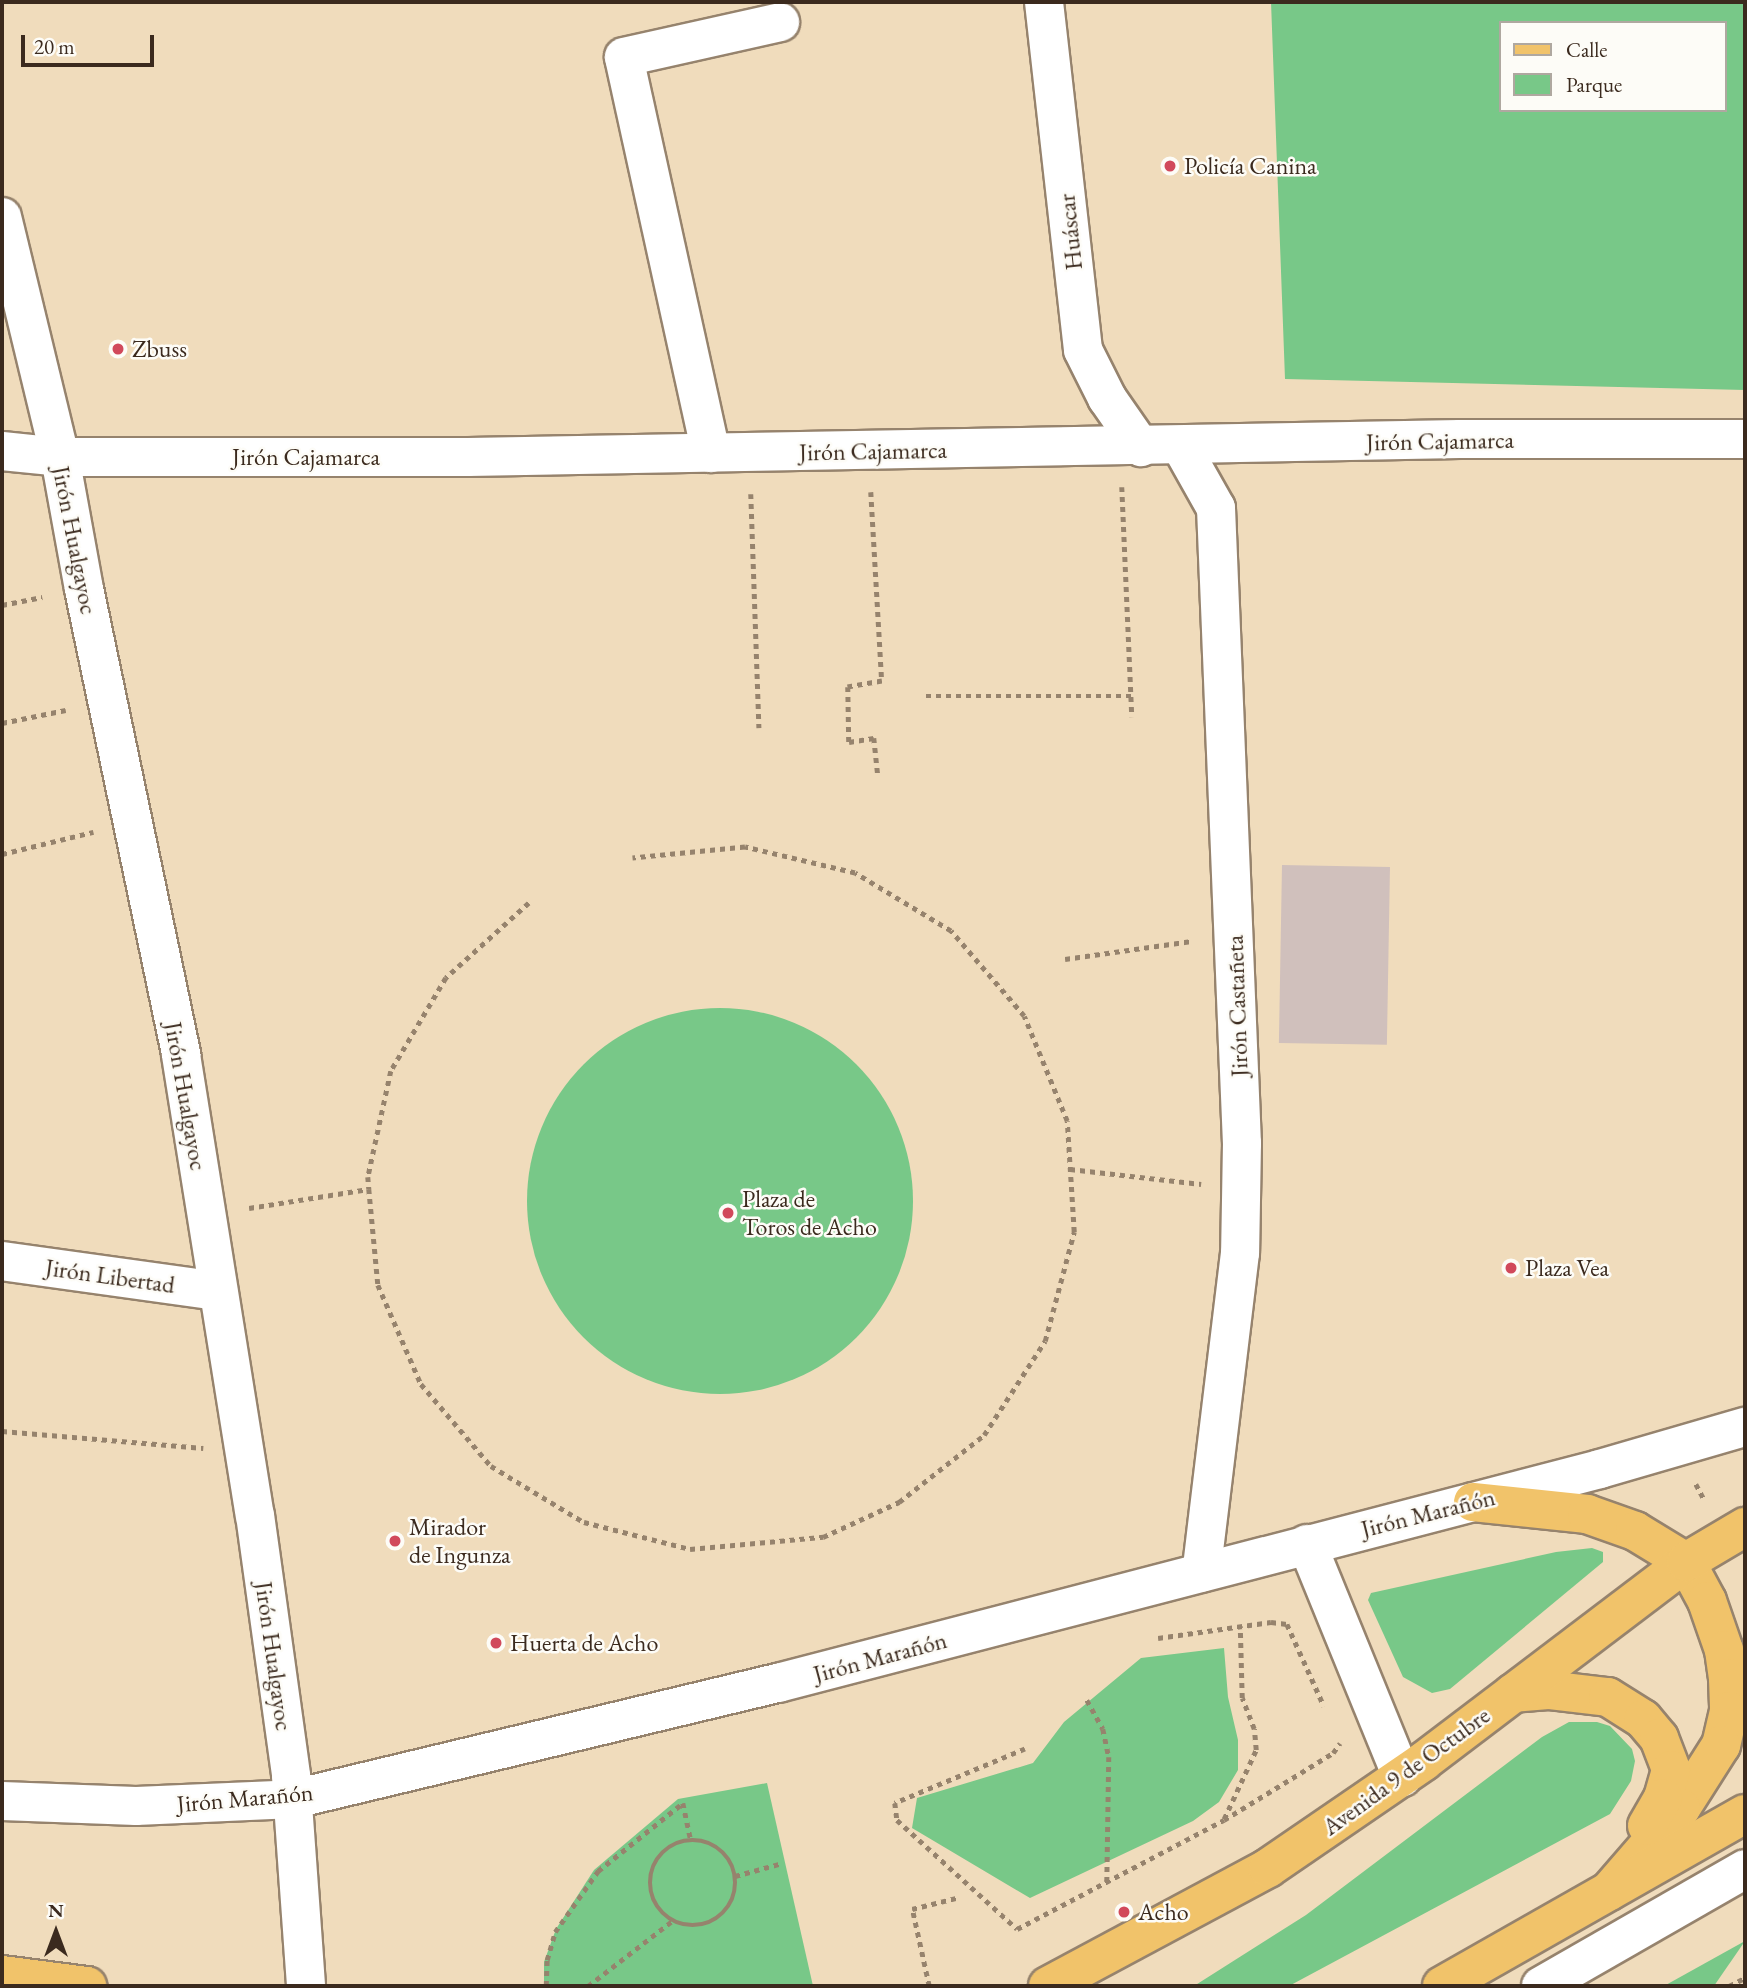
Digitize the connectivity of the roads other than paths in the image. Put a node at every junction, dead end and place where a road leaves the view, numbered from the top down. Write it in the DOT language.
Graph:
graph roads {
  1 [pos="1044,2"];
  2 [pos="780,22"];
  3 [pos="2,217"];
  4 [pos="1745,439"];
  5 [pos="1181,446"];
  6 [pos="1131,447"];
  7 [pos="2,451"];
  8 [pos="711,453"];
  9 [pos="60,457"];
  10 [pos="2,1261"];
  11 [pos="218,1291"];
  12 [pos="1745,1427"];
  13 [pos="1473,1502"];
  14 [pos="1745,1527"];
  15 [pos="1307,1544"];
  16 [pos="1686,1562"];
  17 [pos="1201,1573"];
  18 [pos="1513,1693"];
  19 [pos="1402,1777"];
  20 [pos="294,1799"];
  21 [pos="2,1801"];
  22 [pos="1745,1814"];
  23 [pos="1745,1868"];
  24 [pos="1609,1891"];
  25 [pos="2,1975"];
  26 [pos="87,1986"];
  27 [pos="306,1986"];
  28 [pos="1048,1986"];
  29 [pos="1442,1986"];
  30 [pos="1541,1986"];
  1 -- 6 [label="street, Huáscar"];
  2 -- 8 [label="street"];
  3 -- 9 [label="street, Jirón Hualgayoc"];
  4 -- 5 [label="street, Jirón Cajamarca"];
  5 -- 6 [label="street, Jirón Cajamarca"];
  5 -- 17 [label="street, Jirón Castañeta"];
  6 -- 8 [label="street, Jirón Cajamarca"];
  7 -- 9 [label="street, Jirón Cajamarca"];
  8 -- 9 [label="street, Jirón Cajamarca"];
  9 -- 11 [label="street, Jirón Hualgayoc"];
  10 -- 11 [label="street, Jirón Libertad"];
  11 -- 20 [label="street, Jirón Hualgayoc"];
  12 -- 13 [label="street, Jirón Marañón"];
  13 -- 15 [label="street, Jirón Marañón"];
  13 -- 16 [label="main road"];
  14 -- 16 [label="main road, Avenida 9 de Octubre"];
  15 -- 17 [label="street, Jirón Marañón"];
  15 -- 19 [label="street"];
  16 -- 18 [label="main road, Avenida 9 de Octubre"];
  16 -- 24 [label="main road"];
  17 -- 20 [label="street, Jirón Marañón"];
  18 -- 19 [label="main road, Avenida 9 de Octubre"];
  18 -- 24 [label="main road"];
  19 -- 28 [label="main road, Avenida 9 de Octubre"];
  20 -- 21 [label="street, Jirón Marañón"];
  20 -- 27 [label="street, Jirón Hualgayoc"];
  22 -- 24 [label="main road"];
  23 -- 30 [label="street"];
  24 -- 29 [label="main road"];
  25 -- 26 [label="main road"];
}
